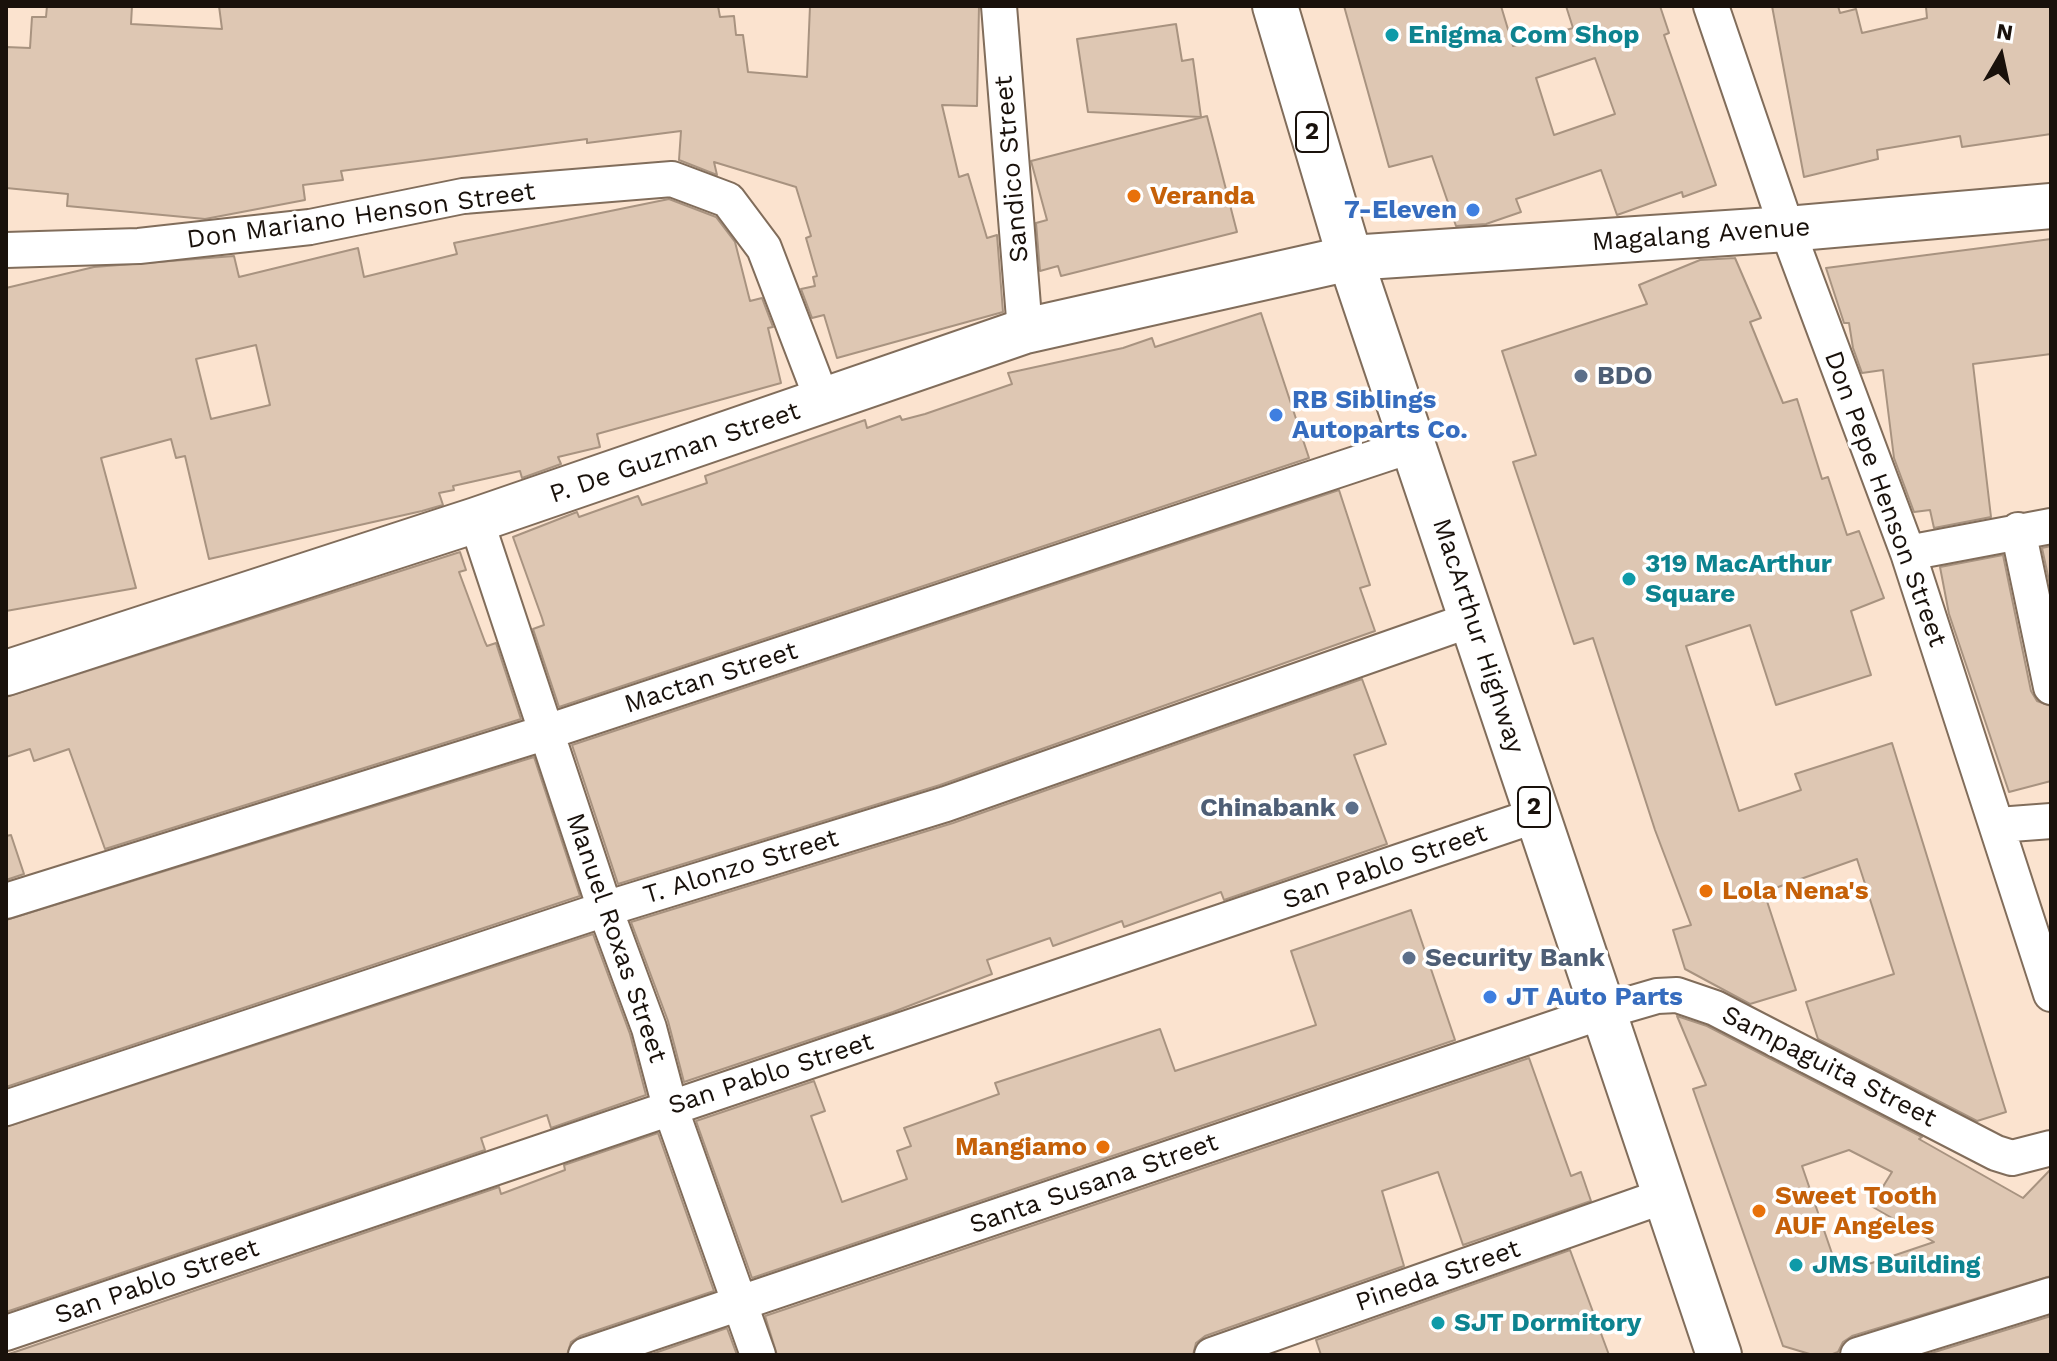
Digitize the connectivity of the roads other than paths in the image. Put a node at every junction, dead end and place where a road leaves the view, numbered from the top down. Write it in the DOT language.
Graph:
graph roads {
  1 [pos="999,6"];
  2 [pos="1275,6"];
  3 [pos="1711,6"];
  4 [pos="2051,206"];
  5 [pos="1787,229"];
  6 [pos="6,250"];
  7 [pos="1350,258"];
  8 [pos="1025,331"];
  9 [pos="823,402"];
  10 [pos="1413,445"];
  11 [pos="476,520"];
  12 [pos="2035,528"];
  13 [pos="1908,553"];
  14 [pos="1473,619"];
  15 [pos="6,673"];
  16 [pos="2051,687"];
  17 [pos="547,732"];
  18 [pos="1537,815"];
  19 [pos="2051,821"];
  20 [pos="1998,825"];
  21 [pos="6,901"];
  22 [pos="605,909"];
  23 [pos="2051,994"];
  24 [pos="1602,1012"];
  25 [pos="670,1107"];
  26 [pos="6,1108"];
  27 [pos="2051,1148"];
  28 [pos="1664,1196"];
  29 [pos="2051,1295"];
  30 [pos="741,1303"];
  31 [pos="6,1333"];
  32 [pos="586,1355"];
  33 [pos="758,1355"];
  34 [pos="1212,1355"];
  35 [pos="1719,1355"];
  36 [pos="1858,1355"];
  1 -- 8 [label="street, Sandico Street"];
  2 -- 7 [label="main road, MacArthur Highway / 2"];
  3 -- 5 [label="street, Don Pepe Henson Street"];
  4 -- 5 [label="main road, Magalang Avenue"];
  5 -- 7 [label="main road, Magalang Avenue"];
  5 -- 13 [label="street, Don Pepe Henson Street"];
  6 -- 9 [label="street, Don Mariano Henson Street"];
  7 -- 8 [label="main road, P. De Guzman Street"];
  7 -- 10 [label="main road, MacArthur Highway / 2"];
  8 -- 9 [label="main road, P. De Guzman Street"];
  9 -- 11 [label="main road, P. De Guzman Street"];
  10 -- 14 [label="main road, MacArthur Highway / 2"];
  10 -- 17 [label="street, Mactan Street"];
  11 -- 15 [label="main road, P. De Guzman Street"];
  11 -- 17 [label="street, Manuel Roxas Street"];
  12 -- 13 [label="street"];
  12 -- 16 [label="street"];
  13 -- 20 [label="street, Don Pepe Henson Street"];
  14 -- 18 [label="main road, MacArthur Highway / 2"];
  14 -- 22 [label="street, T. Alonzo Street"];
  17 -- 21 [label="street, Mactan Street"];
  17 -- 22 [label="street, Manuel Roxas Street"];
  18 -- 24 [label="main road, MacArthur Highway / 2"];
  18 -- 25 [label="street, San Pablo Street"];
  19 -- 20 [label="street"];
  20 -- 23 [label="street, Don Pepe Henson Street"];
  22 -- 25 [label="street, Manuel Roxas Street"];
  22 -- 26 [label="street, T. Alonzo Street"];
  24 -- 27 [label="street, Sampaguita Street"];
  24 -- 28 [label="main road, MacArthur Highway / 2"];
  24 -- 30 [label="street, Santa Susana Street"];
  25 -- 30 [label="street, Manuel Roxas Street"];
  25 -- 31 [label="street, San Pablo Street"];
  28 -- 34 [label="street, Pineda Street"];
  28 -- 35 [label="main road, MacArthur Highway / 2"];
  29 -- 36 [label="street"];
  30 -- 32 [label="street, Santa Susana Street"];
  30 -- 33 [label="street, Manuel Roxas Street"];
}
